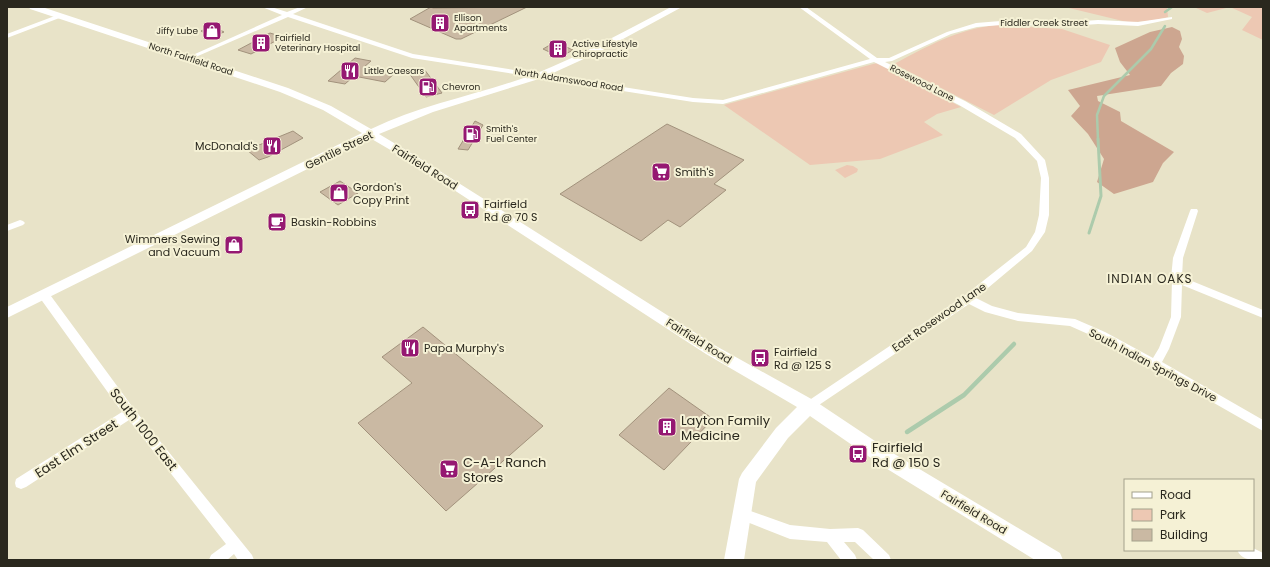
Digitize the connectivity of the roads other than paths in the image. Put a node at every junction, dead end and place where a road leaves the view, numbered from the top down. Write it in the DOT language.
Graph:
graph roads {
  1 [pos="33,7"];
  2 [pos="265,7"];
  3 [pos="305,7"];
  4 [pos="678,7"];
  5 [pos="802,7"];
  6 [pos="288,15"];
  7 [pos="60,16"];
  8 [pos="1170,18"];
  9 [pos="7,36"];
  10 [pos="189,58"];
  11 [pos="875,60"];
  12 [pos="538,76"];
  13 [pos="346,119"];
  14 [pos="371,134"];
  15 [pos="1041,160"];
  16 [pos="1194,211"];
  17 [pos="20,223"];
  18 [pos="7,228"];
  19 [pos="1176,278"];
  20 [pos="44,295"];
  21 [pos="968,299"];
  22 [pos="7,313"];
  23 [pos="1263,314"];
  24 [pos="1155,364"];
  25 [pos="809,406"];
  26 [pos="130,413"];
  27 [pos="1263,426"];
  28 [pos="21,483"];
  29 [pos="742,514"];
  30 [pos="830,536"];
  31 [pos="235,545"];
  32 [pos="1246,551"];
  33 [pos="216,560"];
  34 [pos="247,560"];
  35 [pos="734,560"];
  36 [pos="850,560"];
  37 [pos="884,560"];
  38 [pos="1053,560"];
  39 [pos="1261,560"];
  1 -- 7 [label="main road, North Fairfield Road"];
  2 -- 6 [label="street, North Adamswood Road"];
  3 -- 6 [label="street"];
  4 -- 12 [label="main road, Gentile Street"];
  5 -- 11 [label="street, Rosewood Lane"];
  6 -- 10 [label="street"];
  6 -- 12 [label="street, North Adamswood Road"];
  7 -- 9 [label="street"];
  7 -- 10 [label="main road, North Fairfield Road"];
  8 -- 11 [label="street, Fiddler Creek Street"];
  10 -- 13 [label="main road, North Fairfield Road"];
  11 -- 12 [label="street, North Adamswood Road"];
  11 -- 15 [label="street, Rosewood Lane"];
  12 -- 14 [label="main road, Gentile Street"];
  13 -- 14 [label="main road, Fairfield Road"];
  14 -- 20 [label="main road, Gentile Street"];
  14 -- 25 [label="main road, Fairfield Road"];
  15 -- 21 [label="street, East Rosewood Lane"];
  16 -- 19 [label="street"];
  17 -- 18 [label="street"];
  19 -- 23 [label="street"];
  19 -- 24 [label="street"];
  20 -- 22 [label="main road, Gentile Street"];
  20 -- 26 [label="street, South 1000 East"];
  21 -- 24 [label="street, South Indian Springs Drive"];
  21 -- 25 [label="street, East Rosewood Lane"];
  24 -- 27 [label="street, South Indian Springs Drive"];
  25 -- 29 [label="main road"];
  25 -- 38 [label="main road, Fairfield Road"];
  26 -- 28 [label="street, East Elm Street"];
  26 -- 31 [label="street, South 1000 East"];
  29 -- 30 [label="street"];
  29 -- 35 [label="main road"];
  30 -- 36 [label="street"];
  30 -- 37 [label="street"];
  31 -- 33 [label="street"];
  31 -- 34 [label="street, South 1000 East"];
  32 -- 39 [label="street"];
}
